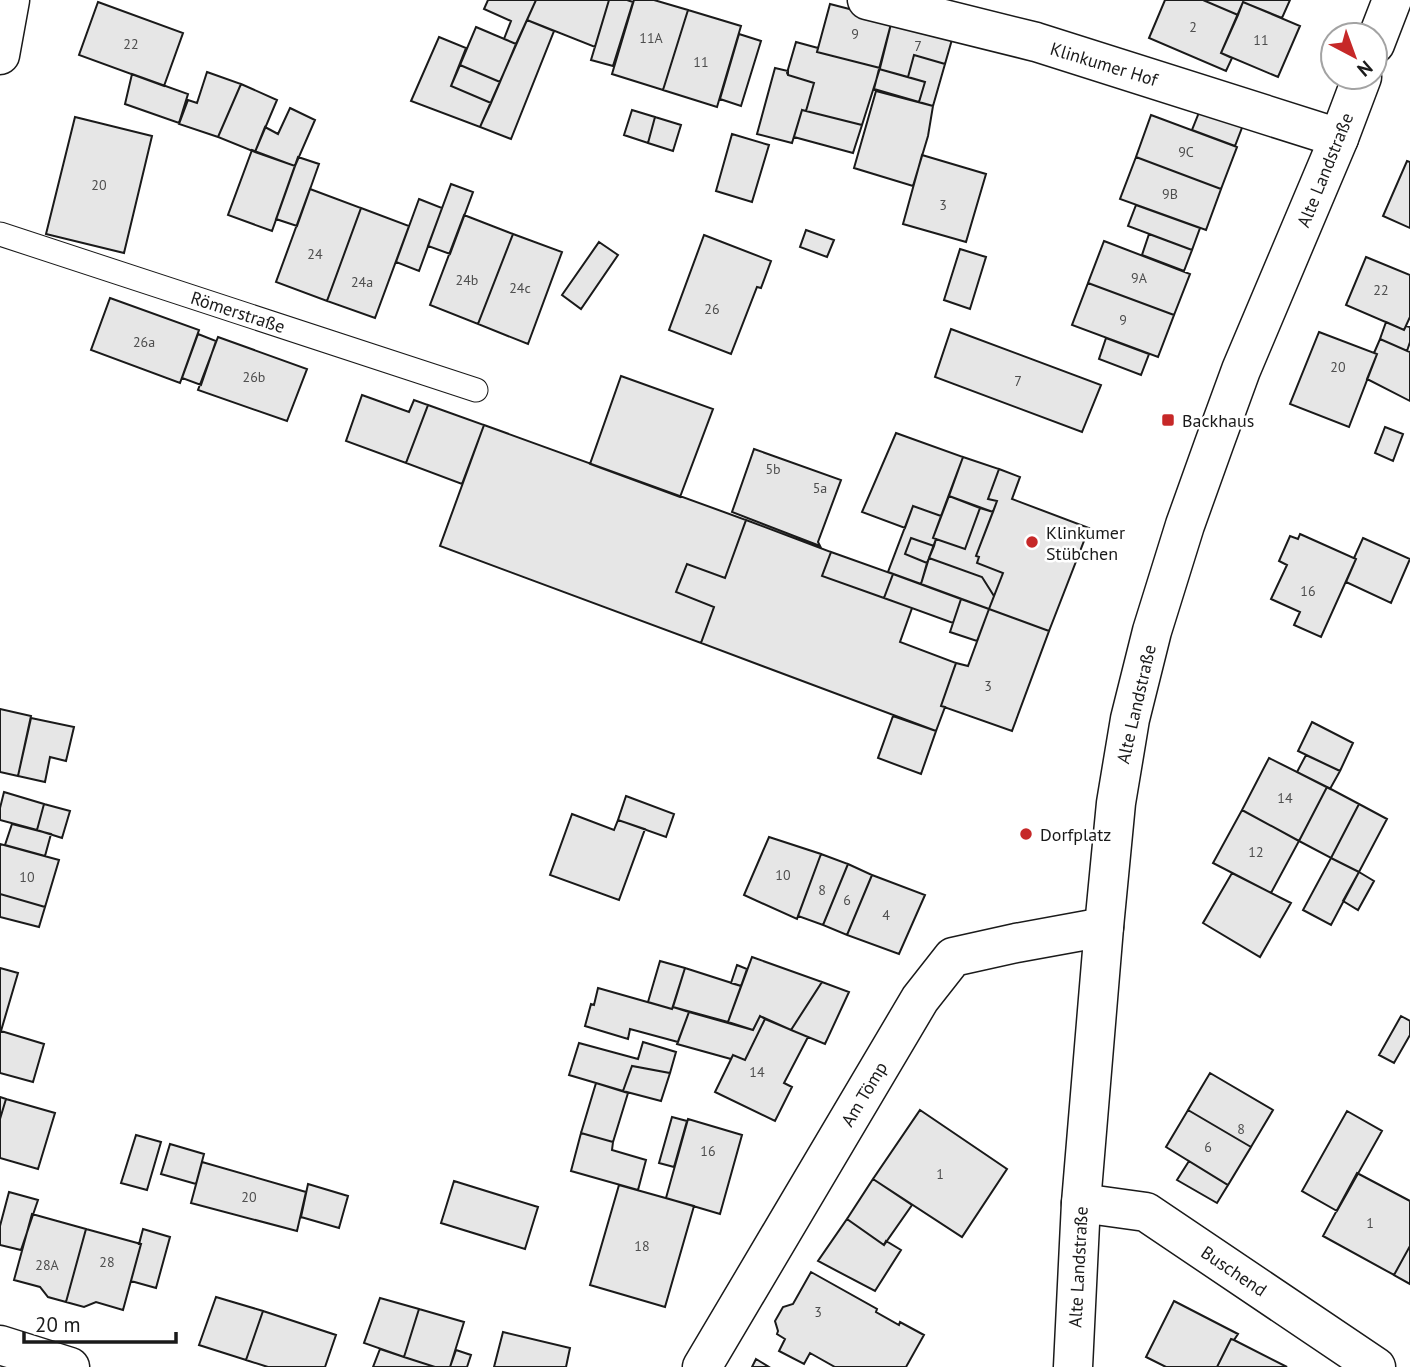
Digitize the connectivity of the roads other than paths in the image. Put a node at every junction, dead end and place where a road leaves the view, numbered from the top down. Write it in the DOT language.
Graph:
graph roads {
  1 [pos="10,0"];
  2 [pos="867,0"];
  3 [pos="1392,0"];
  4 [pos="1384,21"];
  5 [pos="0,55"];
  6 [pos="1357,91"];
  7 [pos="1339,138"];
  8 [pos="0,234"];
  9 [pos="476,390"];
  10 [pos="1104,927"];
  11 [pos="1081,1203"];
  12 [pos="0,1345"];
  13 [pos="70,1367"];
  14 [pos="702,1367"];
  15 [pos="1073,1367"];
  16 [pos="1376,1367"];
  1 -- 5 [label="street"];
  2 -- 7 [label="street, Klinkumer Hof"];
  3 -- 4 [label="street"];
  6 -- 7 [label="street, Alte Landstraße"];
  7 -- 10 [label="street, Alte Landstraße"];
  8 -- 9 [label="lane, Römerstraße"];
  10 -- 11 [label="street, Alte Landstraße"];
  10 -- 14 [label="street, Am Tömp"];
  11 -- 15 [label="street, Alte Landstraße"];
  11 -- 16 [label="street, Buschend"];
  12 -- 13 [label="street"];
}
